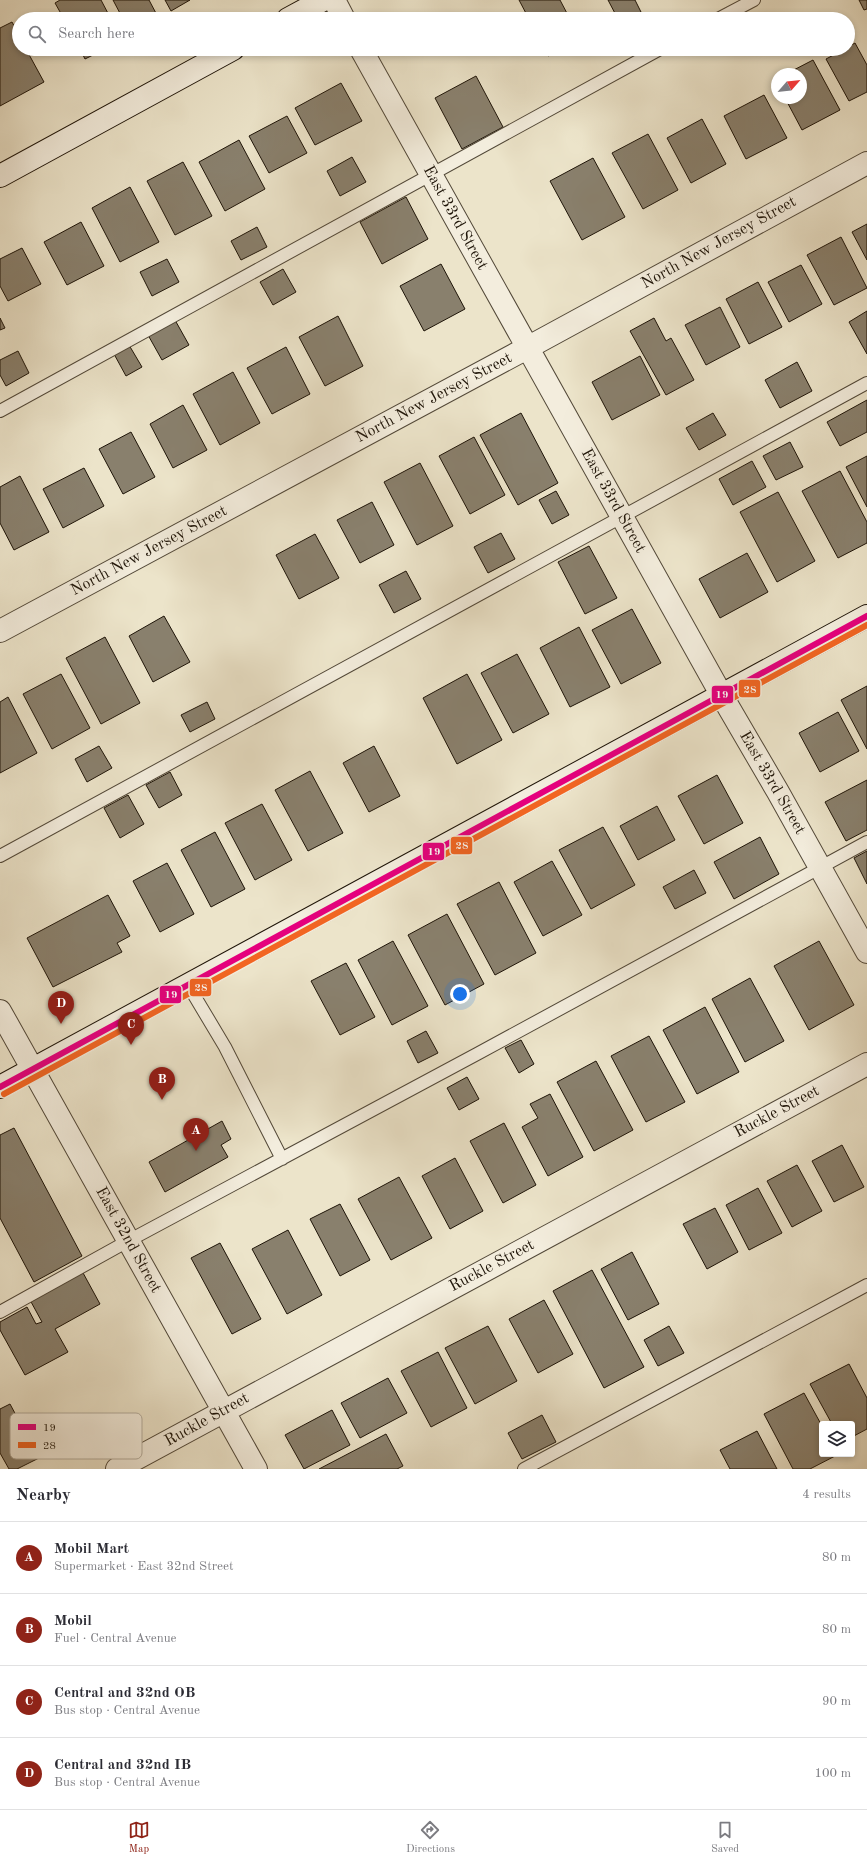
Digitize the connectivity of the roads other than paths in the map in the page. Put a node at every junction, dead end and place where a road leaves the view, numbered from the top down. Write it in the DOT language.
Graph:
graph roads {
  1 [pos="323,0"];
  2 [pos="334,0"];
  3 [pos="754,0"];
  4 [pos="301,12"];
  5 [pos="340,12"];
  6 [pos="731,12"];
  7 [pos="220,56"];
  8 [pos="365,56"];
  9 [pos="647,56"];
  10 [pos="867,163"];
  11 [pos="430,174"];
  12 [pos="0,176"];
  13 [pos="527,348"];
  14 [pos="867,383"];
  15 [pos="0,411"];
  16 [pos="622,517"];
  17 [pos="867,616"];
  18 [pos="0,631"];
  19 [pos="722,696"];
  20 [pos="867,842"];
  21 [pos="0,856"];
  22 [pos="820,867"];
  23 [pos="867,952"];
  24 [pos="188,985"];
  25 [pos="0,1011"];
  26 [pos="867,1064"];
  27 [pos="32,1070"];
  28 [pos="0,1087"];
  29 [pos="282,1159"];
  30 [pos="128,1241"];
  31 [pos="867,1285"];
  32 [pos="0,1312"];
  33 [pos="223,1411"];
  34 [pos="142,1455"];
  35 [pos="135,1459"];
  36 [pos="117,1469"];
  37 [pos="256,1469"];
  38 [pos="524,1469"];
  1 -- 4 [label="street"];
  2 -- 5 [label="street"];
  3 -- 6 [label="lane"];
  7 -- 12 [label="street"];
  8 -- 11 [label="street, East 33rd Street"];
  9 -- 11 [label="lane"];
  10 -- 13 [label="street, North New Jersey Street"];
  11 -- 13 [label="street, East 33rd Street"];
  11 -- 15 [label="lane"];
  13 -- 16 [label="street, East 33rd Street"];
  13 -- 18 [label="street, North New Jersey Street"];
  14 -- 16 [label="lane"];
  16 -- 19 [label="street, East 33rd Street"];
  16 -- 21 [label="lane"];
  17 -- 19 [label="street"];
  19 -- 22 [label="street, East 33rd Street"];
  19 -- 24 [label="street"];
  20 -- 22 [label="lane"];
  22 -- 23 [label="street, East 33rd Street"];
  22 -- 29 [label="lane"];
  24 -- 27 [label="street"];
  24 -- 29 [label="lane"];
  25 -- 27 [label="street, East 32nd Street"];
  26 -- 33 [label="street, Ruckle Street"];
  27 -- 28 [label="street"];
  27 -- 30 [label="street, East 32nd Street"];
  29 -- 30 [label="lane"];
  30 -- 32 [label="lane"];
  30 -- 33 [label="street, East 32nd Street"];
  31 -- 38 [label="lane"];
  33 -- 34 [label="street, Ruckle Street"];
  33 -- 37 [label="street, East 32nd Street"];
  35 -- 36 [label="street, Ruckle Street"];
}
